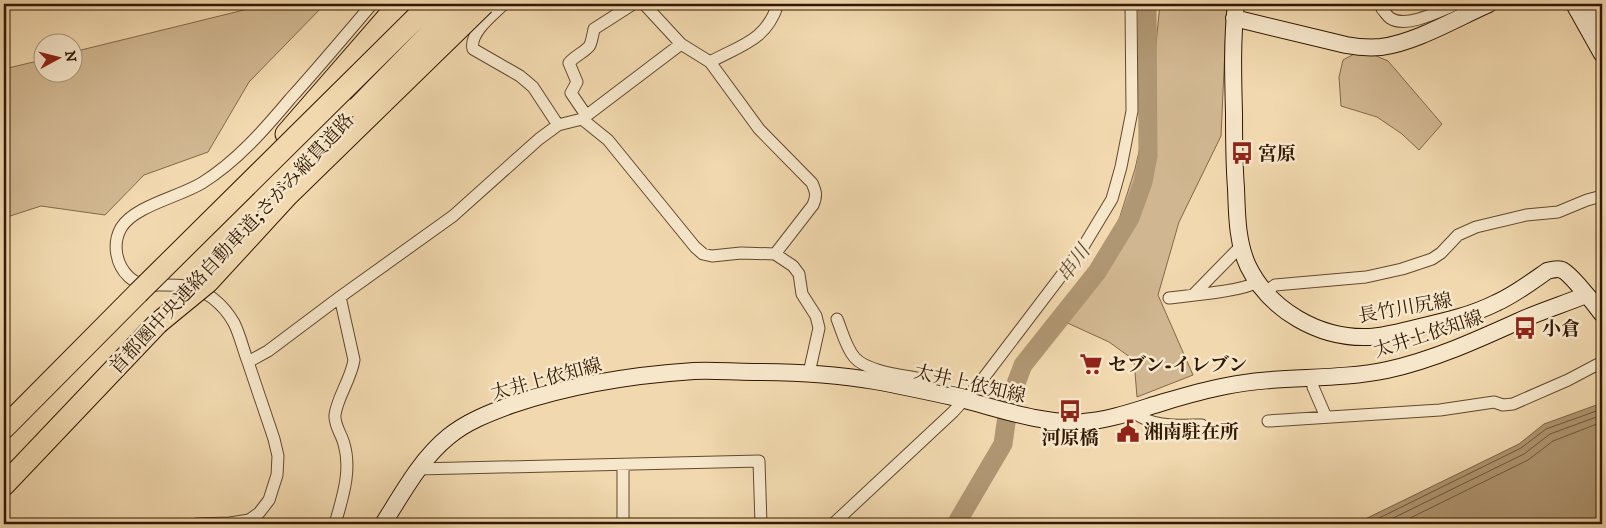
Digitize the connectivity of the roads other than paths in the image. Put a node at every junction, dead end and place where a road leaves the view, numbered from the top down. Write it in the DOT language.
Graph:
graph roads {
  1 [pos="372,4"];
  2 [pos="399,4"];
  3 [pos="430,4"];
  4 [pos="459,4"];
  5 [pos="484,4"];
  6 [pos="504,4"];
  7 [pos="633,4"];
  8 [pos="644,4"];
  9 [pos="778,4"];
  10 [pos="1131,4"];
  11 [pos="1488,4"];
  12 [pos="1574,4"];
  13 [pos="1592,4"];
  14 [pos="1458,8"];
  15 [pos="1382,9"];
  16 [pos="1235,11"];
  17 [pos="1602,23"];
  18 [pos="681,44"];
  19 [pos="1600,50"];
  20 [pos="710,62"];
  21 [pos="584,117"];
  22 [pos="558,125"];
  23 [pos="1602,196"];
  24 [pos="190,243"];
  25 [pos="1241,246"];
  26 [pos="775,254"];
  27 [pos="1262,287"];
  28 [pos="1193,295"];
  29 [pos="1586,295"];
  30 [pos="340,297"];
  31 [pos="1169,298"];
  32 [pos="1601,311"];
  33 [pos="837,318"];
  34 [pos="158,323"];
  35 [pos="248,362"];
  36 [pos="1602,362"];
  37 [pos="809,373"];
  38 [pos="1312,377"];
  39 [pos="930,392"];
  40 [pos="966,401"];
  41 [pos="1134,412"];
  42 [pos="1326,417"];
  43 [pos="1268,421"];
  44 [pos="1202,425"];
  45 [pos="4,428"];
  46 [pos="622,465"];
  47 [pos="418,469"];
  48 [pos="4,485"];
  49 [pos="196,524"];
  50 [pos="335,524"];
  51 [pos="383,524"];
  52 [pos="622,524"];
  53 [pos="761,524"];
  54 [pos="833,524"];
  1 -- 35 [label="street"];
  2 -- 24 [label="highway, bridge"];
  3 -- 24 [label="highway, 首都圏中央連絡自動車道;さがみ縦貫道路, bridge"];
  4 -- 34 [label="highway, 首都圏中央連絡自動車道;さがみ縦貫道路, bridge"];
  5 -- 34 [label="highway, bridge"];
  6 -- 22 [label="street"];
  7 -- 21 [label="street"];
  8 -- 18 [label="street"];
  9 -- 20 [label="street"];
  10 -- 40 [label="street"];
  11 -- 14 [label="main road, 長竹川尻線"];
  12 -- 19 [label="main road"];
  13 -- 17 [label="main road"];
  14 -- 15 [label="street"];
  14 -- 16 [label="main road, 長竹川尻線"];
  16 -- 25 [label="main road, 長竹川尻線"];
  18 -- 20 [label="street"];
  18 -- 21 [label="street"];
  20 -- 26 [label="street"];
  21 -- 22 [label="street"];
  21 -- 26 [label="street"];
  22 -- 30 [label="street"];
  23 -- 27 [label="street"];
  24 -- 45 [label="highway, 首都圏中央連絡自動車道;さがみ縦貫道路, bridge"];
  25 -- 27 [label="main road, 長竹川尻線"];
  25 -- 28 [label="street"];
  26 -- 37 [label="street"];
  27 -- 28 [label="street"];
  27 -- 29 [label="main road, 長竹川尻線"];
  28 -- 31 [label="street"];
  29 -- 32 [label="main road, 長竹川尻線"];
  29 -- 38 [label="main road, 太井上依知線"];
  30 -- 35 [label="street"];
  30 -- 50 [label="street"];
  33 -- 39 [label="street"];
  34 -- 48 [label="highway, 首都圏中央連絡自動車道;さがみ縦貫道路"];
  35 -- 49 [label="street"];
  36 -- 42 [label="street"];
  37 -- 39 [label="main road, 太井上依知線"];
  37 -- 47 [label="main road, 太井上依知線"];
  38 -- 41 [label="main road, 太井上依知線"];
  38 -- 42 [label="street"];
  39 -- 40 [label="main road, 太井上依知線"];
  40 -- 41 [label="main road, 太井上依知線"];
  40 -- 54 [label="street"];
  41 -- 44 [label="street"];
  42 -- 43 [label="street"];
  46 -- 47 [label="street"];
  46 -- 52 [label="street"];
  46 -- 53 [label="street"];
  47 -- 51 [label="main road, 太井上依知線"];
}
